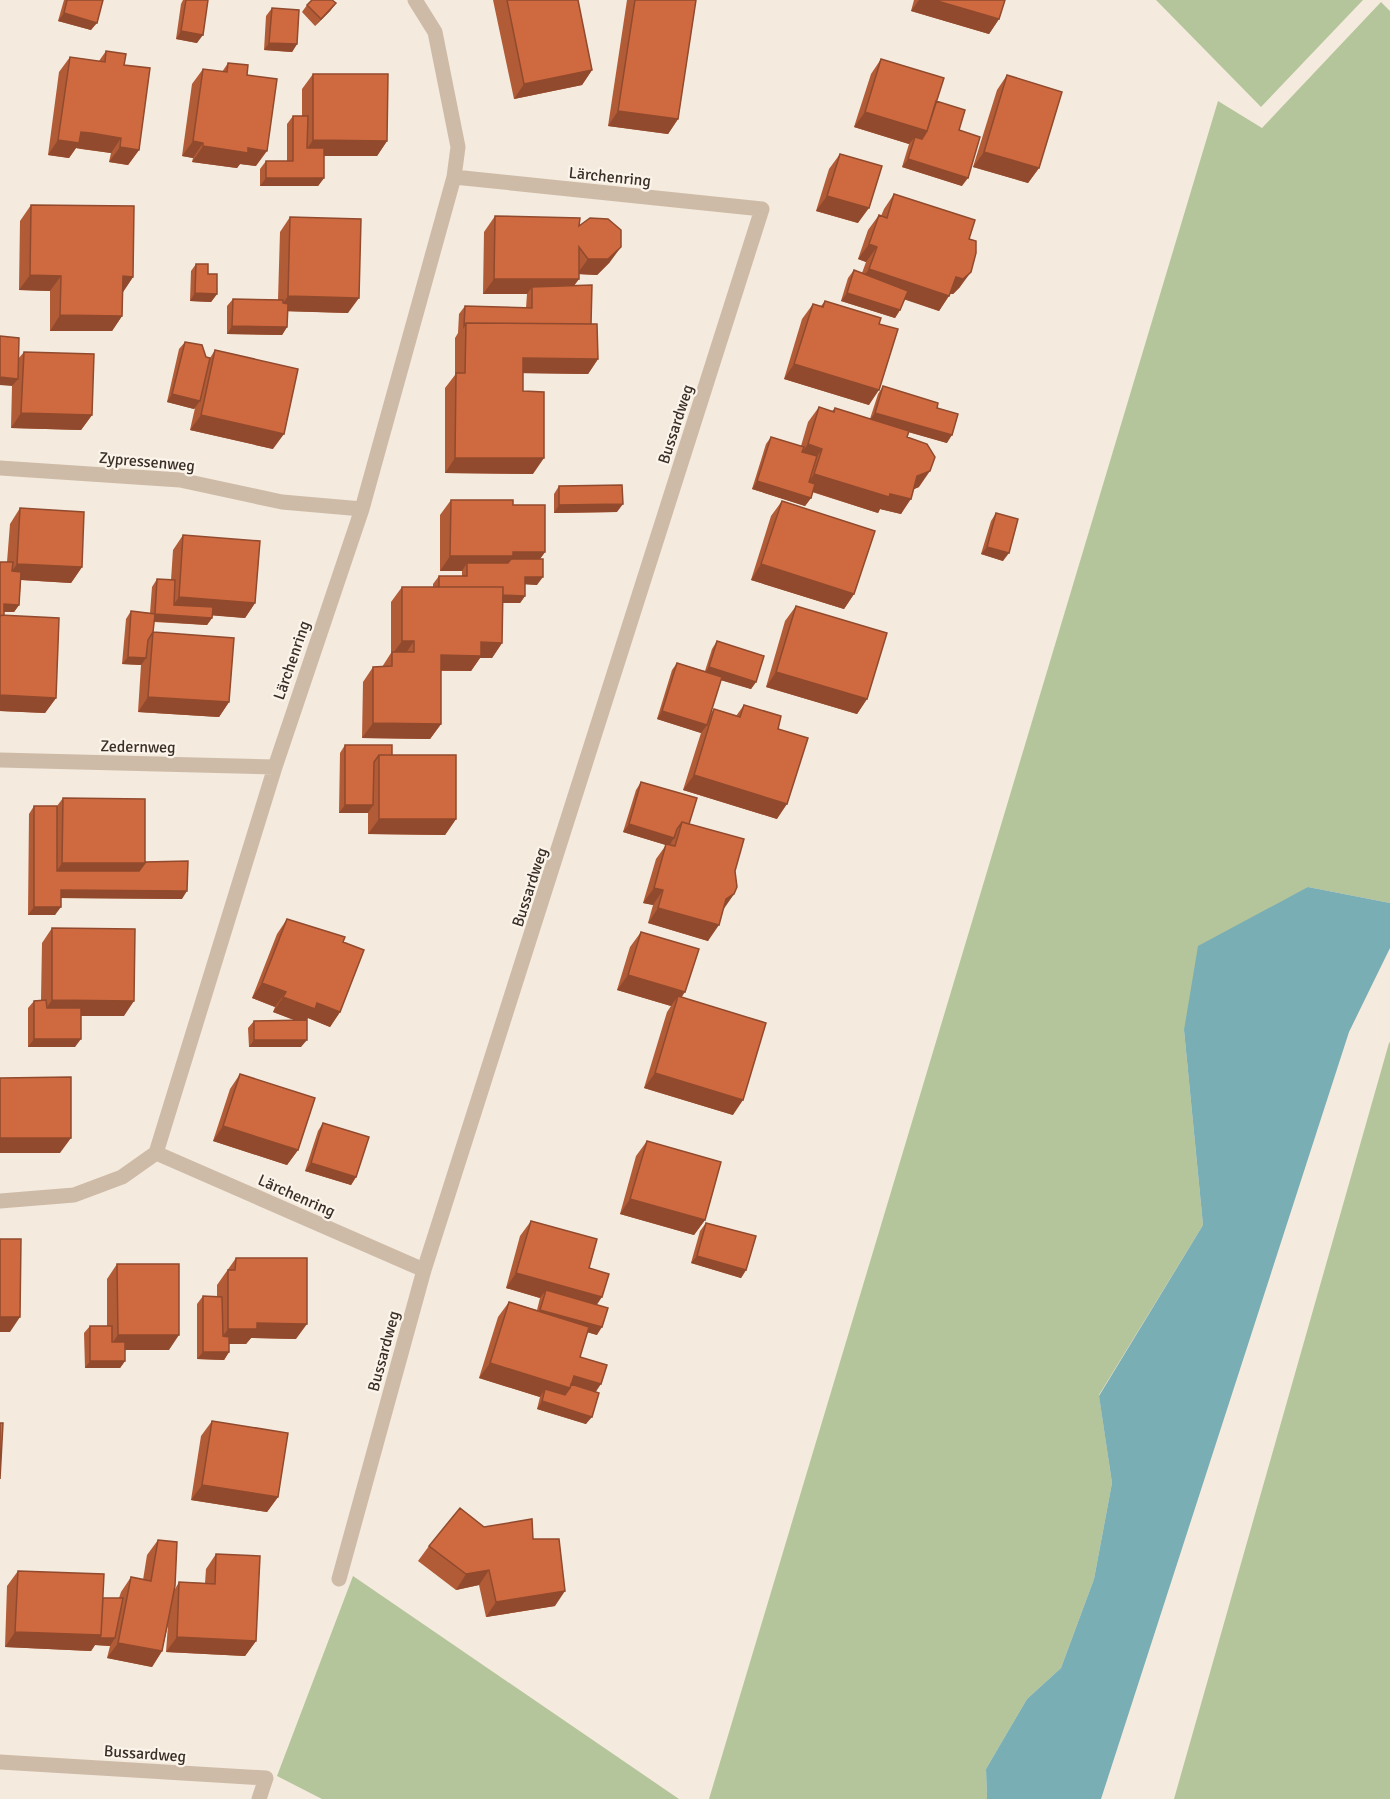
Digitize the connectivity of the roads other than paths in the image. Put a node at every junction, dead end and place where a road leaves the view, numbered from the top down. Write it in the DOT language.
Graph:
graph roads {
  1 [pos="415,0"];
  2 [pos="454,177"];
  3 [pos="762,209"];
  4 [pos="0,468"];
  5 [pos="362,509"];
  6 [pos="0,760"];
  7 [pos="274,767"];
  8 [pos="156,1153"];
  9 [pos="0,1201"];
  10 [pos="424,1270"];
  11 [pos="339,1579"];
  12 [pos="0,1762"];
  13 [pos="260,1799"];
  1 -- 2 [label="street, Lärchenring"];
  2 -- 3 [label="street, Lärchenring"];
  2 -- 5 [label="street, Lärchenring"];
  3 -- 10 [label="street, Bussardweg"];
  4 -- 5 [label="street, Zypressenweg"];
  5 -- 7 [label="street, Lärchenring"];
  6 -- 7 [label="street, Zedernweg"];
  7 -- 8 [label="street, Lärchenring"];
  8 -- 9 [label="street"];
  8 -- 10 [label="street, Lärchenring"];
  10 -- 11 [label="street, Bussardweg"];
  12 -- 13 [label="street, Bussardweg"];
}
